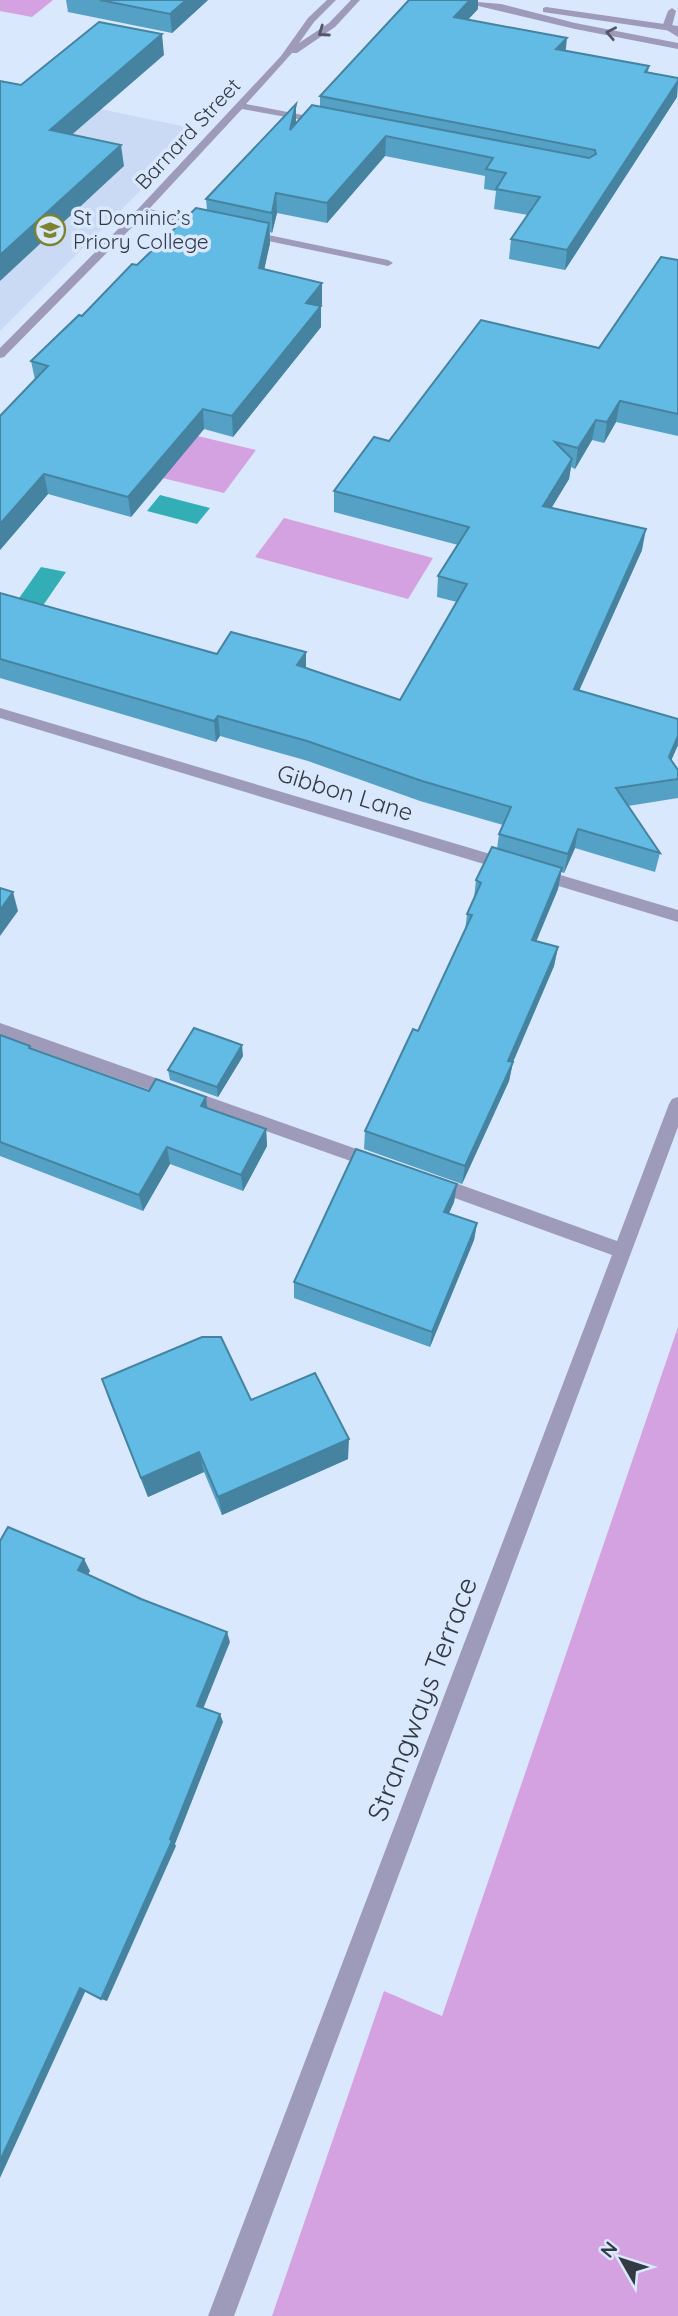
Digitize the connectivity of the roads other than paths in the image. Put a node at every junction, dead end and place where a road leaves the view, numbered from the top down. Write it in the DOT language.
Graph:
graph roads {
  1 [pos="332,0"];
  2 [pos="356,0"];
  3 [pos="457,0"];
  4 [pos="501,7"];
  5 [pos="672,11"];
  6 [pos="674,30"];
  7 [pos="678,46"];
  8 [pos="285,58"];
  9 [pos="240,106"];
  10 [pos="332,123"];
  11 [pos="142,211"];
  12 [pos="216,227"];
  13 [pos="243,232"];
  14 [pos="388,264"];
  15 [pos="0,355"];
  16 [pos="0,713"];
  17 [pos="678,916"];
  18 [pos="0,1030"];
  19 [pos="678,1104"];
  20 [pos="396,1170"];
  21 [pos="422,1180"];
  22 [pos="623,1251"];
  23 [pos="221,2316"];
  1 -- 8 [label="street, Barnard Street"];
  2 -- 8 [label="street, Barnard Street, one-way"];
  3 -- 4 [label="street"];
  4 -- 6 [label="street"];
  7 -- 4 [label="street, one-way"];
  5 -- 6 [label="street"];
  8 -- 9 [label="street, Barnard Street"];
  9 -- 10 [label="street"];
  9 -- 11 [label="street, Barnard Street"];
  11 -- 12 [label="street"];
  11 -- 15 [label="street, Barnard Street"];
  13 -- 14 [label="street"];
  16 -- 17 [label="street, Gibbon Lane"];
  18 -- 20 [label="street"];
  19 -- 22 [label="street, Strangways Terrace"];
  21 -- 22 [label="street"];
  22 -- 23 [label="street, Strangways Terrace"];
}
